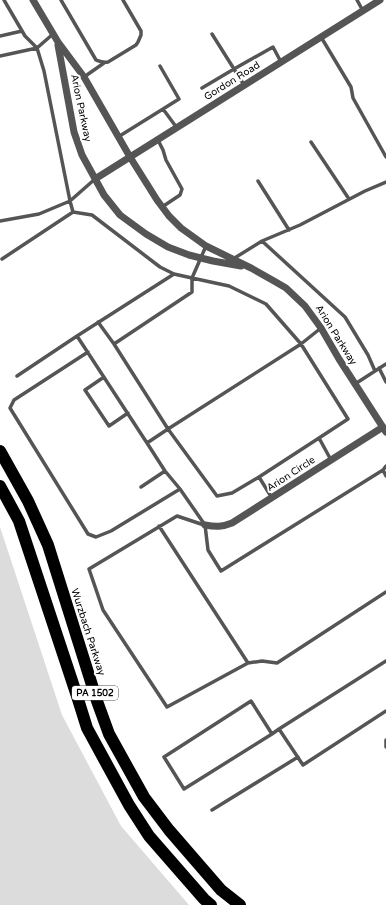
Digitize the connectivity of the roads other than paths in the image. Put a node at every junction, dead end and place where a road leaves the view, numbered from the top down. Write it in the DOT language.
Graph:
graph roads {
  1 [pos="4,0"];
  2 [pos="33,0"];
  3 [pos="61,0"];
  4 [pos="123,0"];
  5 [pos="358,0"];
  6 [pos="380,0"];
  7 [pos="384,0"];
  8 [pos="386,4"];
  9 [pos="363,11"];
  10 [pos="22,30"];
  11 [pos="53,34"];
  12 [pos="212,34"];
  13 [pos="0,36"];
  14 [pos="321,37"];
  15 [pos="58,42"];
  16 [pos="37,48"];
  17 [pos="0,56"];
  18 [pos="281,62"];
  19 [pos="104,63"];
  20 [pos="160,66"];
  21 [pos="234,69"];
  22 [pos="84,77"];
  23 [pos="244,85"];
  24 [pos="202,88"];
  25 [pos="163,108"];
  26 [pos="177,128"];
  27 [pos="118,137"];
  28 [pos="158,140"];
  29 [pos="311,142"];
  30 [pos="130,157"];
  31 [pos="386,157"];
  32 [pos="95,179"];
  33 [pos="258,181"];
  34 [pos="386,182"];
  35 [pos="349,199"];
  36 [pos="70,201"];
  37 [pos="162,207"];
  38 [pos="73,212"];
  39 [pos="0,221"];
  40 [pos="289,230"];
  41 [pos="262,241"];
  42 [pos="206,246"];
  43 [pos="202,258"];
  44 [pos="2,259"];
  45 [pos="233,259"];
  46 [pos="251,268"];
  47 [pos="174,274"];
  48 [pos="192,278"];
  49 [pos="98,322"];
  50 [pos="321,328"];
  51 [pos="77,336"];
  52 [pos="114,344"];
  53 [pos="301,344"];
  54 [pos="88,352"];
  55 [pos="386,364"];
  56 [pos="379,368"];
  57 [pos="374,371"];
  58 [pos="17,376"];
  59 [pos="104,377"];
  60 [pos="386,382"];
  61 [pos="355,384"];
  62 [pos="128,413"];
  63 [pos="168,429"];
  64 [pos="385,429"];
  65 [pos="319,438"];
  66 [pos="147,443"];
  67 [pos="0,451"];
  68 [pos="332,460"];
  69 [pos="386,466"];
  70 [pos="383,470"];
  71 [pos="165,471"];
  72 [pos="386,476"];
  73 [pos="259,477"];
  74 [pos="0,486"];
  75 [pos="142,487"];
  76 [pos="180,489"];
  77 [pos="272,498"];
  78 [pos="205,525"];
  79 [pos="159,526"];
  80 [pos="386,592"];
  81 [pos="386,661"];
  82 [pos="248,663"];
  83 [pos="386,711"];
  84 [pos="279,729"];
  85 [pos="272,734"];
  86 [pos="386,740"];
  87 [pos="386,747"];
  88 [pos="298,757"];
  89 [pos="212,810"];
  90 [pos="211,905"];
  91 [pos="240,905"];
  1 -- 10 [label="lane"];
  2 -- 11 [label="street, Arion Parkway"];
  3 -- 19 [label="lane"];
  4 -- 19 [label="lane"];
  5 -- 9 [label="lane"];
  6 -- 9 [label="street, Gordon Road"];
  7 -- 8 [label="street"];
  9 -- 14 [label="street, Gordon Road"];
  10 -- 13 [label="lane"];
  10 -- 16 [label="lane"];
  11 -- 15 [label="street, Arion Parkway"];
  11 -- 16 [label="lane"];
  12 -- 21 [label="lane"];
  14 -- 18 [label="street, Gordon Road"];
  14 -- 31 [label="lane"];
  15 -- 22 [label="street, Arion Parkway"];
  15 -- 32 [label="street, Arion Parkway"];
  16 -- 17 [label="lane"];
  16 -- 36 [label="lane"];
  18 -- 21 [label="lane"];
  18 -- 23 [label="street, Gordon Road"];
  19 -- 22 [label="lane"];
  20 -- 25 [label="lane"];
  21 -- 23 [label="lane"];
  21 -- 24 [label="lane"];
  22 -- 27 [label="street, Arion Parkway"];
  23 -- 26 [label="street, Gordon Road"];
  25 -- 26 [label="lane"];
  25 -- 27 [label="lane"];
  26 -- 28 [label="street, Gordon Road"];
  27 -- 30 [label="street, Arion Parkway"];
  28 -- 30 [label="street, Gordon Road"];
  28 -- 37 [label="lane"];
  29 -- 35 [label="lane"];
  30 -- 32 [label="street, Gordon Road"];
  30 -- 37 [label="street, Arion Parkway"];
  32 -- 36 [label="lane"];
  32 -- 43 [label="street, Arion Parkway"];
  33 -- 40 [label="lane"];
  34 -- 35 [label="lane"];
  35 -- 40 [label="lane"];
  36 -- 38 [label="lane"];
  36 -- 39 [label="lane"];
  37 -- 42 [label="street, Arion Parkway"];
  38 -- 44 [label="lane"];
  38 -- 47 [label="lane"];
  40 -- 41 [label="lane"];
  41 -- 45 [label="lane"];
  41 -- 57 [label="lane"];
  42 -- 43 [label="lane"];
  42 -- 45 [label="street, Arion Parkway"];
  43 -- 46 [label="street, Arion Parkway"];
  43 -- 48 [label="lane"];
  45 -- 46 [label="street, Arion Parkway"];
  46 -- 50 [label="street, Arion Parkway"];
  47 -- 48 [label="lane"];
  47 -- 49 [label="lane"];
  48 -- 52 [label="lane"];
  48 -- 53 [label="lane"];
  49 -- 51 [label="lane"];
  49 -- 52 [label="lane"];
  50 -- 53 [label="lane"];
  50 -- 61 [label="street, Arion Parkway"];
  51 -- 54 [label="lane"];
  51 -- 58 [label="lane"];
  52 -- 63 [label="lane"];
  53 -- 63 [label="lane"];
  53 -- 65 [label="lane"];
  54 -- 59 [label="lane"];
  54 -- 76 [label="lane"];
  55 -- 56 [label="lane"];
  56 -- 57 [label="lane"];
  56 -- 60 [label="lane"];
  57 -- 61 [label="lane"];
  59 -- 62 [label="lane"];
  59 -- 62 [label="lane"];
  61 -- 64 [label="street, Arion Parkway"];
  62 -- 66 [label="lane"];
  63 -- 66 [label="lane"];
  63 -- 73 [label="lane"];
  64 -- 68 [label="street, Arion Circle"];
  65 -- 68 [label="lane"];
  65 -- 73 [label="lane"];
  66 -- 71 [label="lane"];
  67 -- 91 [label="highway, Wurzbach Parkway / PA 1502"];
  68 -- 77 [label="street, Arion Circle"];
  69 -- 70 [label="lane"];
  70 -- 72 [label="lane"];
  70 -- 78 [label="lane"];
  71 -- 75 [label="lane"];
  71 -- 76 [label="lane"];
  73 -- 77 [label="lane"];
  74 -- 90 [label="highway, PA 1502"];
  76 -- 78 [label="lane"];
  77 -- 78 [label="street, Arion Circle"];
  78 -- 79 [label="lane"];
  79 -- 82 [label="lane"];
  79 -- 82 [label="lane"];
  80 -- 82 [label="lane"];
  81 -- 84 [label="lane"];
  83 -- 88 [label="lane"];
  84 -- 85 [label="lane"];
  84 -- 88 [label="lane"];
  85 -- 85 [label="lane"];
  86 -- 87 [label="lane"];
  88 -- 89 [label="lane"];
}
